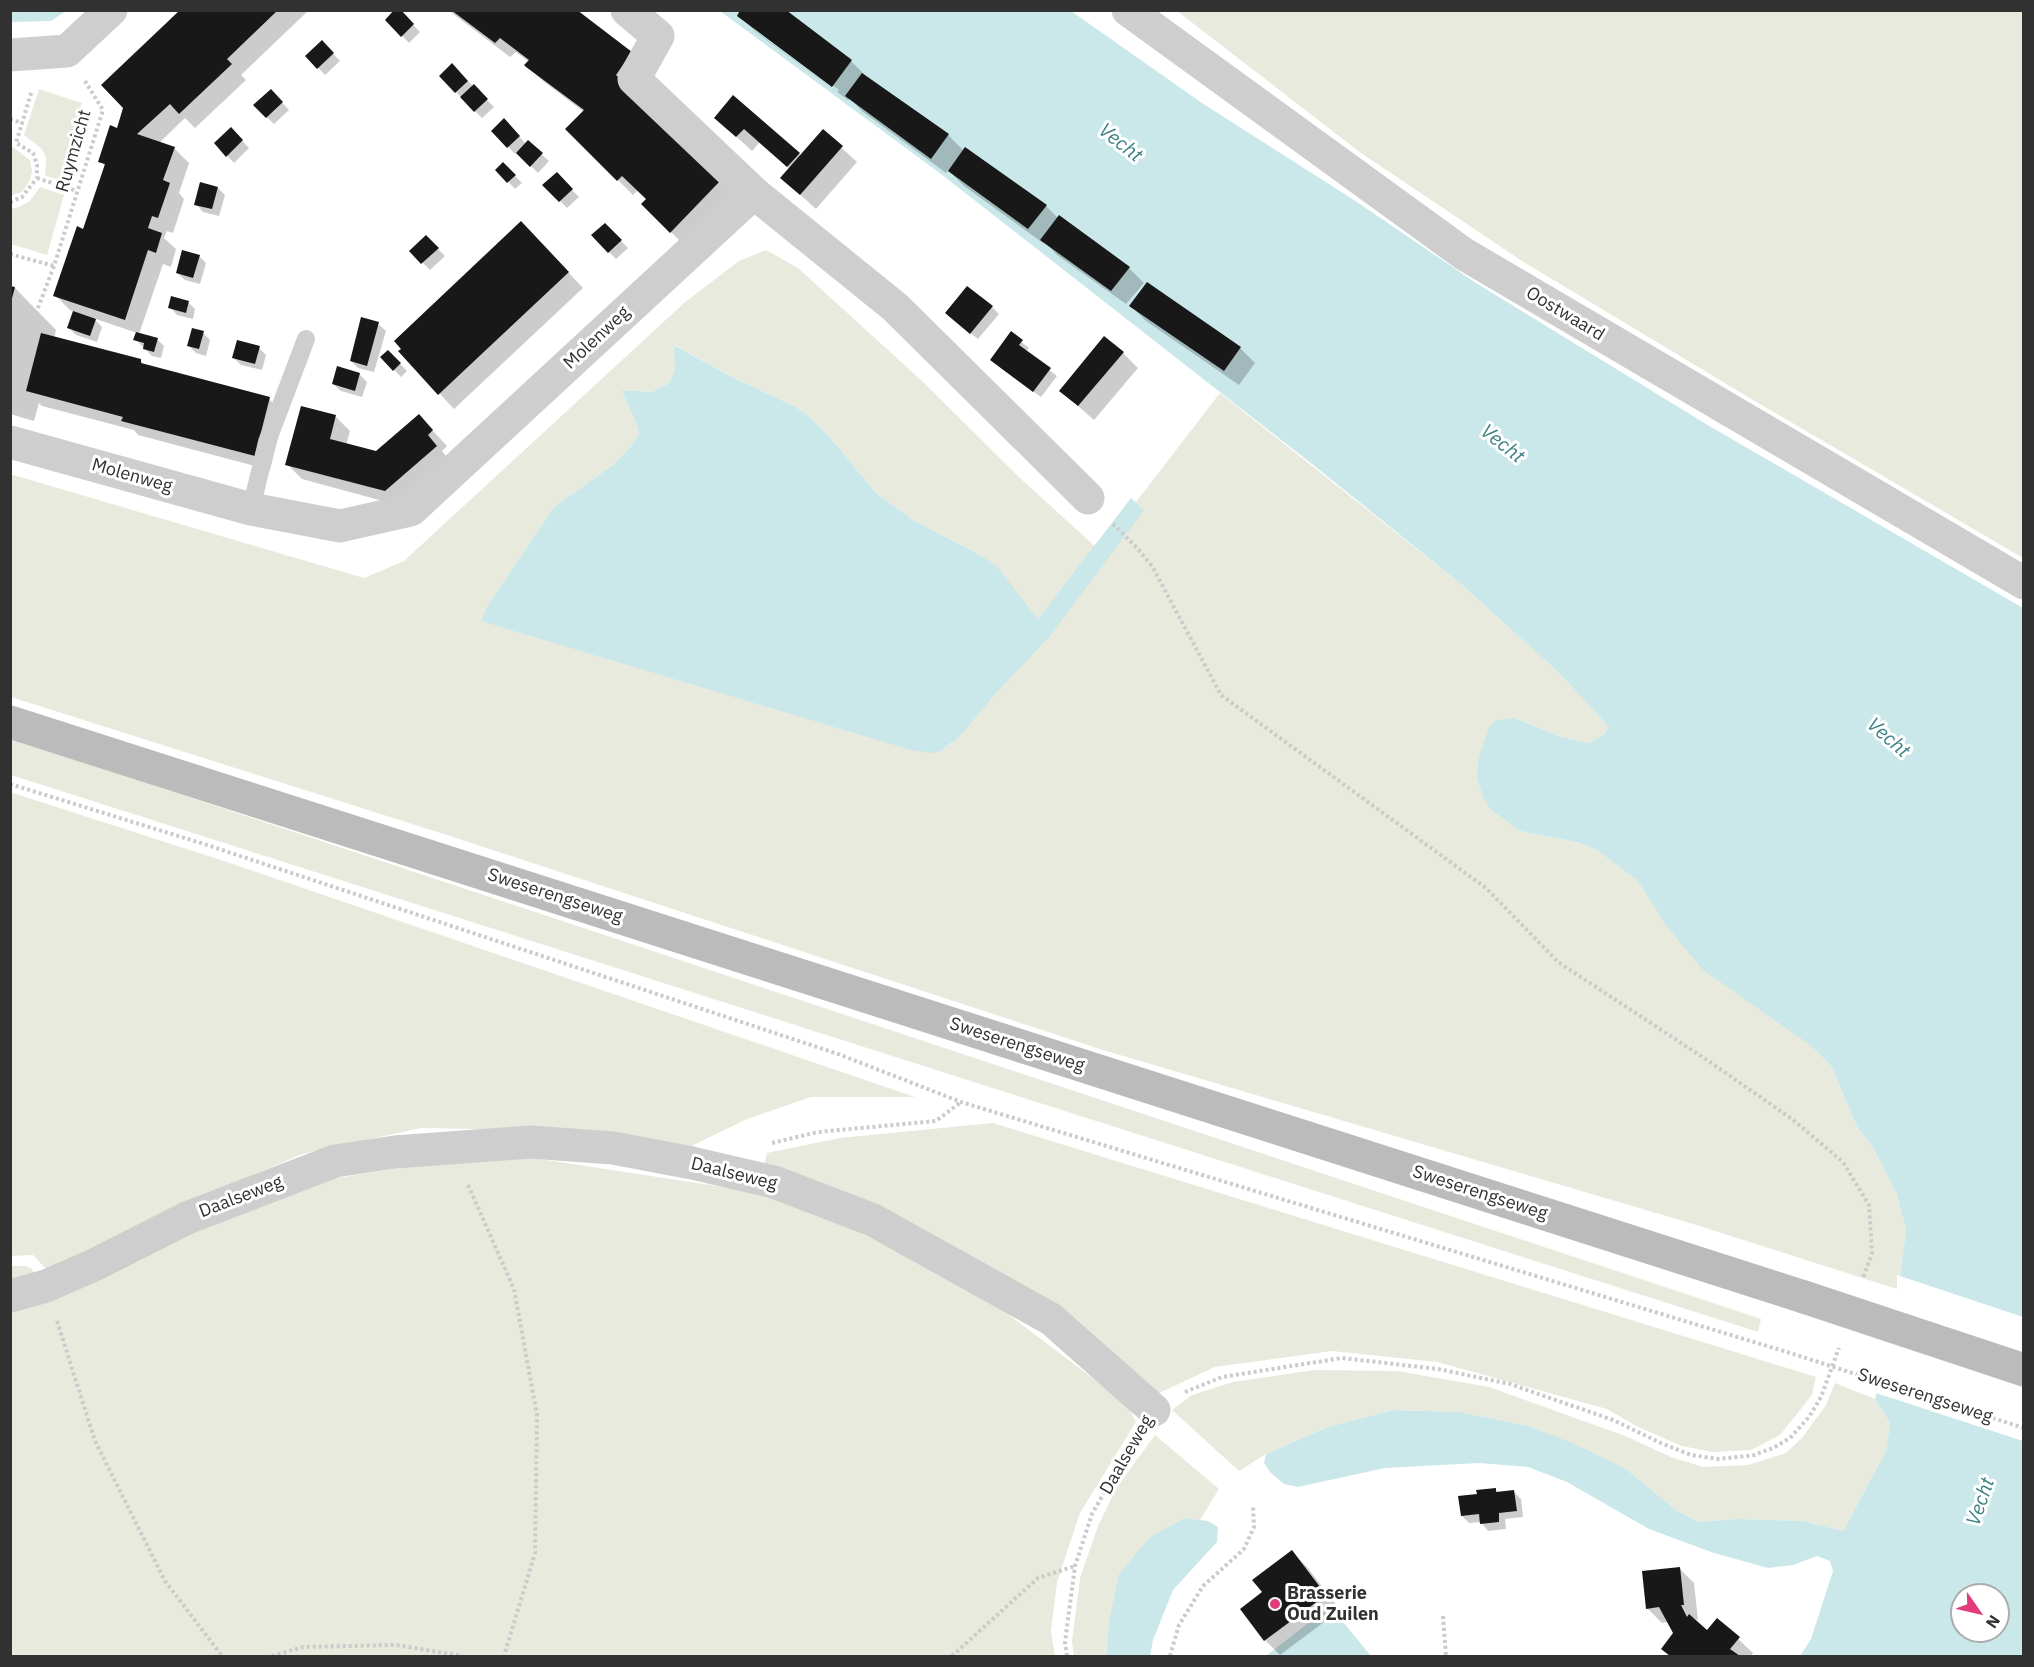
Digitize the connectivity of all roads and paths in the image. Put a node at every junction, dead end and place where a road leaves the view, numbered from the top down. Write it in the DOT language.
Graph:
graph roads {
  1 [pos="111,10"];
  2 [pos="627,10"];
  3 [pos="1128,10"];
  4 [pos="55,52"];
  5 [pos="10,55"];
  6 [pos="10,119"];
  7 [pos="22,123"];
  8 [pos="37,178"];
  9 [pos="77,191"];
  10 [pos="754,193"];
  11 [pos="10,202"];
  12 [pos="10,254"];
  13 [pos="54,266"];
  14 [pos="306,339"];
  15 [pos="10,381"];
  16 [pos="10,442"];
  17 [pos="1088,498"];
  18 [pos="251,510"];
  19 [pos="1137,548"];
  20 [pos="2024,583"];
  21 [pos="10,722"];
  22 [pos="10,784"];
  23 [pos="961,1102"];
  24 [pos="761,1146"];
  25 [pos="452,1148"];
  26 [pos="46,1286"];
  27 [pos="1860,1286"];
  28 [pos="10,1296"];
  29 [pos="1841,1342"];
  30 [pos="2024,1370"];
  31 [pos="1154,1410"];
  32 [pos="2024,1428"];
  33 [pos="1253,1506"];
  34 [pos="1075,1566"];
  35 [pos="1443,1616"];
  36 [pos="222,1656"];
  37 [pos="272,1656"];
  38 [pos="463,1656"];
  39 [pos="504,1656"];
  40 [pos="952,1656"];
  41 [pos="1067,1656"];
  42 [pos="1170,1656"];
  43 [pos="1446,1656"];
  1 -- 4 [label="street"];
  2 -- 10 [label="street"];
  3 -- 20 [label="street, Oostwaard"];
  4 -- 5 [label="street"];
  4 -- 7 [label="path"];
  4 -- 9 [label="path, Ruymzicht"];
  6 -- 7 [label="path"];
  7 -- 8 [label="path"];
  8 -- 9 [label="path"];
  8 -- 11 [label="path"];
  9 -- 13 [label="path, Ruymzicht"];
  10 -- 17 [label="street"];
  10 -- 18 [label="street, Molenweg"];
  12 -- 13 [label="path"];
  13 -- 15 [label="path, Ruymzicht"];
  14 -- 18 [label="lane"];
  16 -- 18 [label="street, Molenweg"];
  19 -- 27 [label="path"];
  21 -- 30 [label="main road, Sweserengseweg, bridge"];
  22 -- 23 [label="path, Sweserengseweg"];
  23 -- 24 [label="path"];
  23 -- 32 [label="path, Sweserengseweg, bridge"];
  25 -- 26 [label="street, Daalseweg"];
  25 -- 31 [label="street, Daalseweg"];
  25 -- 39 [label="path"];
  26 -- 28 [label="street, Daalseweg"];
  26 -- 36 [label="path"];
  29 -- 31 [label="path"];
  31 -- 34 [label="path, Daalseweg"];
  33 -- 42 [label="path"];
  34 -- 40 [label="path"];
  34 -- 41 [label="path, Daalseweg"];
  35 -- 43 [label="path"];
  37 -- 38 [label="path"];
}
